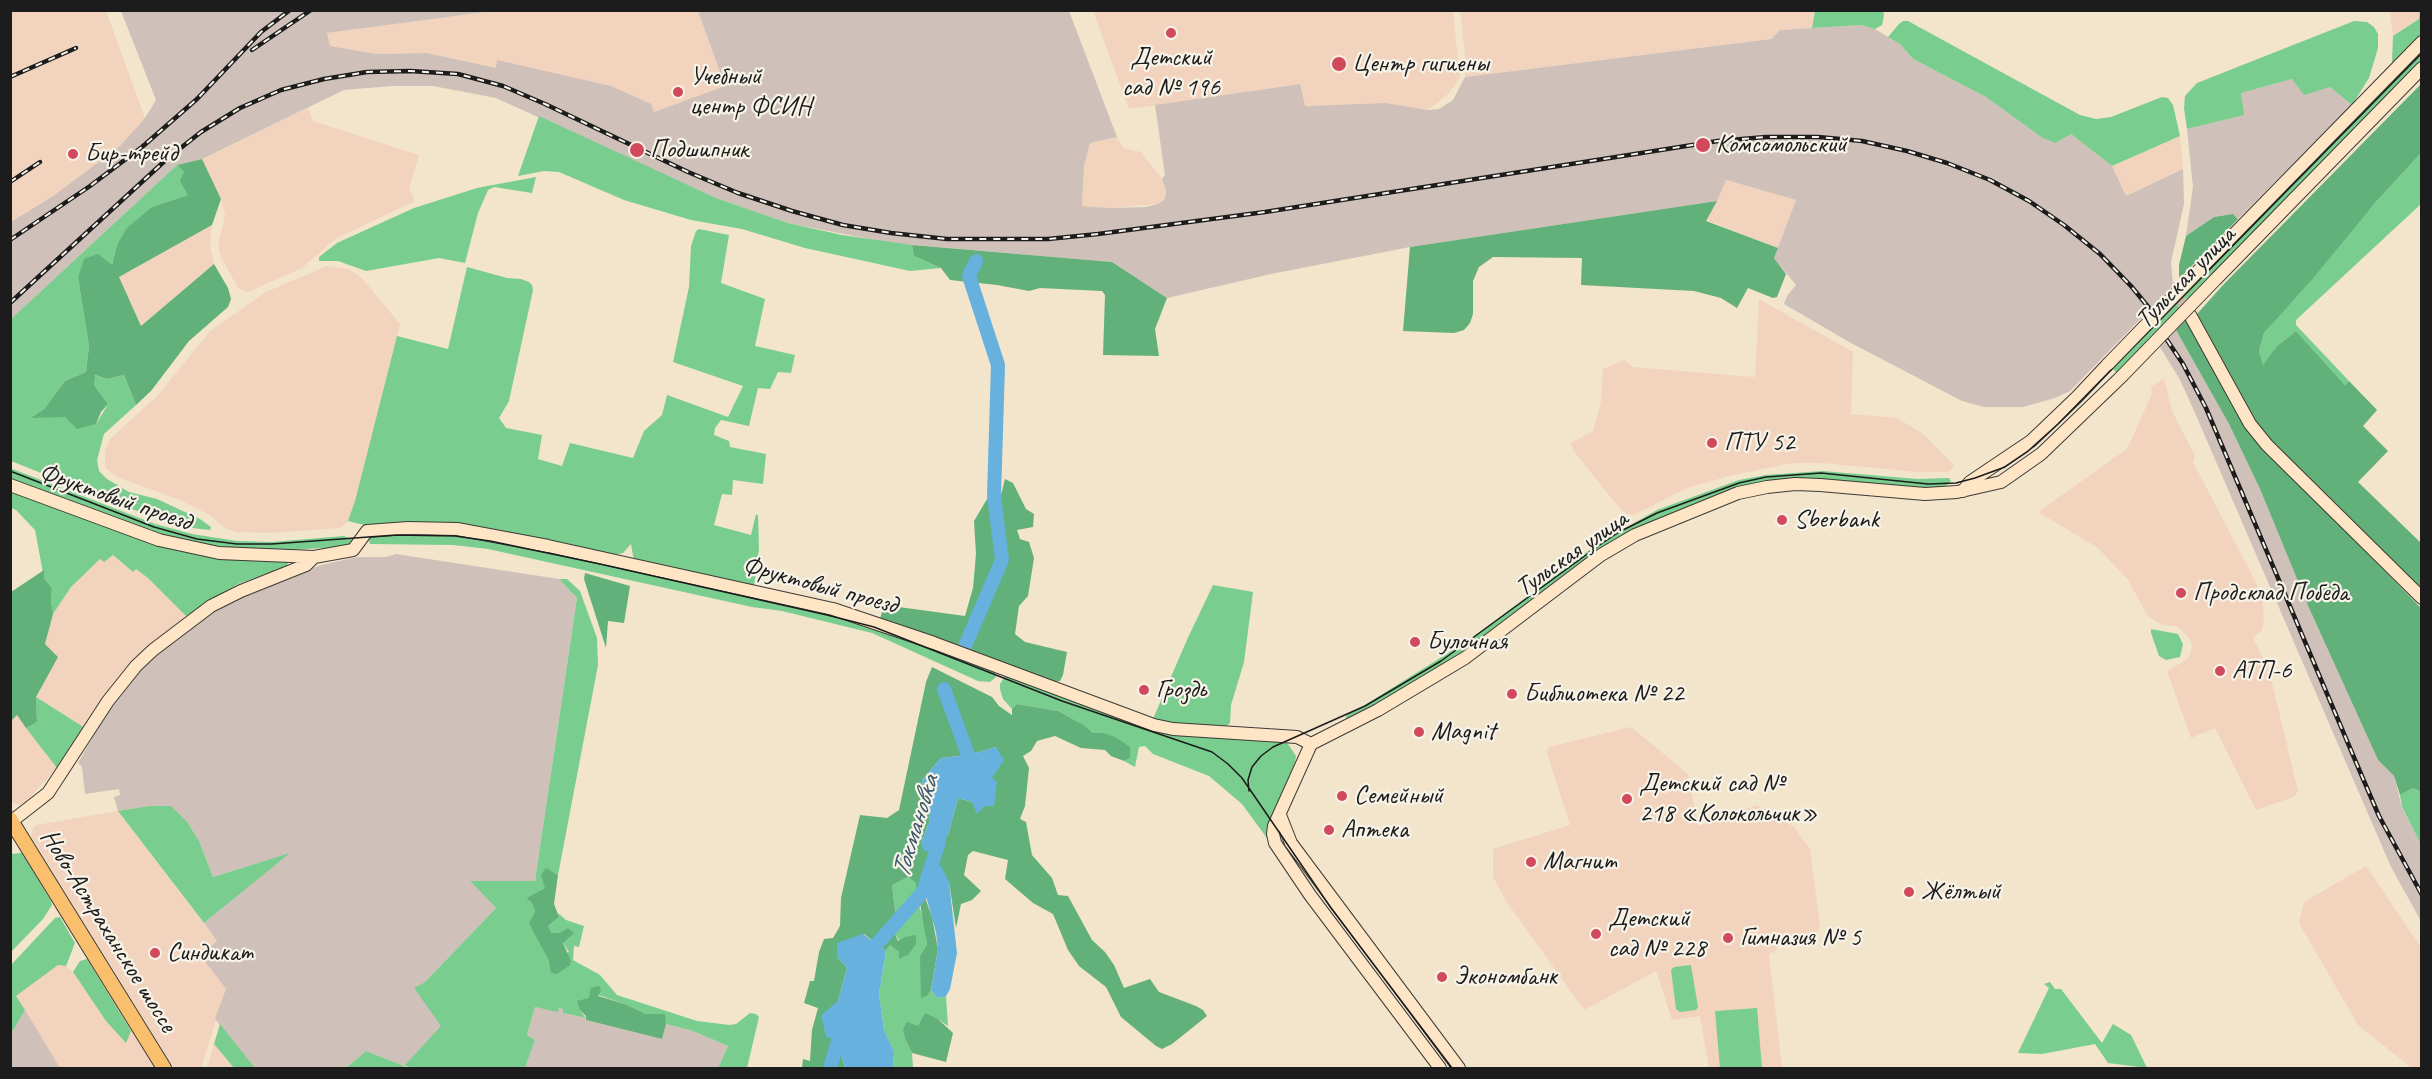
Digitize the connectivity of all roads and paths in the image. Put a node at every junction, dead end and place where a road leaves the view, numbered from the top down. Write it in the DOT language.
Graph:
graph roads {
  1 [pos="2421,42"];
  2 [pos="2421,69"];
  3 [pos="2190,315"];
  4 [pos="10,485"];
  5 [pos="1963,491"];
  6 [pos="314,556"];
  7 [pos="2421,598"];
  8 [pos="1311,744"];
  9 [pos="1280,815"];
  10 [pos="11,820"];
  11 [pos="164,1068"];
  12 [pos="1440,1068"];
  13 [pos="1459,1068"];
  1 -- 5 [label="street, Тульская улица, bridge"];
  2 -- 5 [label="street, Тульская улица, bridge"];
  3 -- 7 [label="street"];
  4 -- 6 [label="street, Фруктовый проезд"];
  5 -- 8 [label="street, Тульская улица"];
  6 -- 8 [label="street, Фруктовый проезд"];
  6 -- 10 [label="street, Фруктовый проезд"];
  8 -- 9 [label="street"];
  9 -- 12 [label="street"];
  9 -- 13 [label="street"];
  10 -- 11 [label="main road, Ново-Астраханское шоссе"];
}
